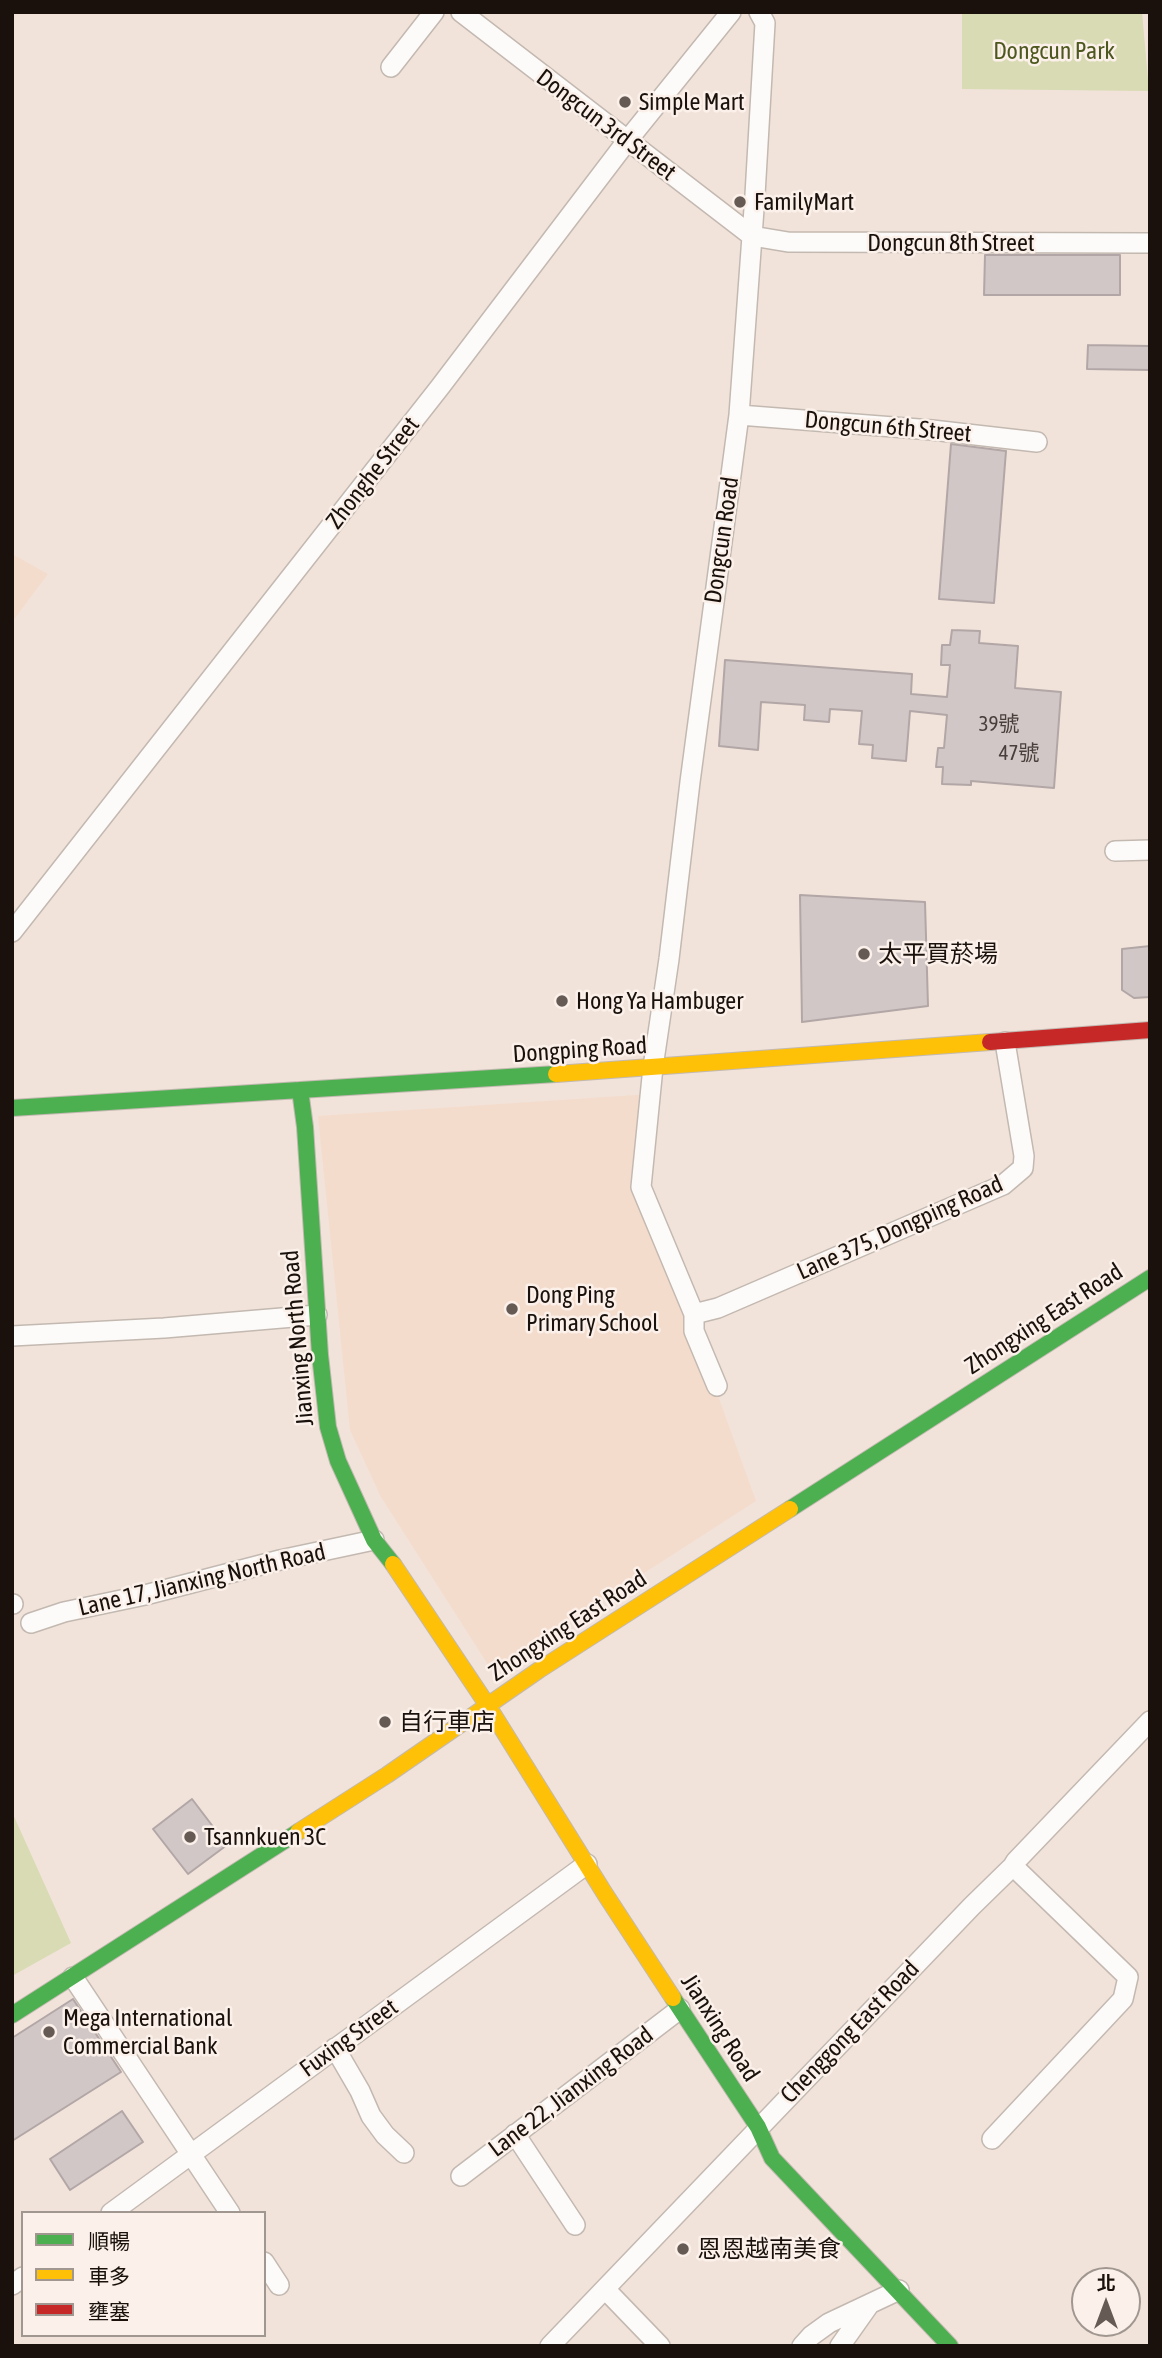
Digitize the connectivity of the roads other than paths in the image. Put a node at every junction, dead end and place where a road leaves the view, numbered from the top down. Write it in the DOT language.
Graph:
graph roads {
  1 [pos="434,12"];
  2 [pos="461,12"];
  3 [pos="732,12"];
  4 [pos="759,12"];
  5 [pos="391,67"];
  6 [pos="627,141"];
  7 [pos="752,236"];
  8 [pos="1150,243"];
  9 [pos="739,415"];
  10 [pos="1037,442"];
  11 [pos="1150,850"];
  12 [pos="1115,851"];
  13 [pos="12,932"];
  14 [pos="1150,1030"];
  15 [pos="1005,1042"];
  16 [pos="653,1067"];
  17 [pos="300,1090"];
  18 [pos="12,1108"];
  19 [pos="1150,1278"];
  20 [pos="694,1314"];
  21 [pos="317,1315"];
  22 [pos="12,1336"];
  23 [pos="717,1386"];
  24 [pos="374,1540"];
  25 [pos="31,1623"];
  26 [pos="488,1706"];
  27 [pos="1150,1721"];
  28 [pos="587,1864"];
  29 [pos="1013,1866"];
  30 [pos="73,1977"];
  31 [pos="680,2009"];
  32 [pos="12,2015"];
  33 [pos="335,2048"];
  34 [pos="758,2127"];
  35 [pos="515,2134"];
  36 [pos="992,2139"];
  37 [pos="404,2153"];
  38 [pos="191,2154"];
  39 [pos="461,2176"];
  40 [pos="114,2211"];
  41 [pos="229,2211"];
  42 [pos="575,2225"];
  43 [pos="266,2265"];
  44 [pos="279,2284"];
  45 [pos="605,2289"];
  46 [pos="899,2290"];
  47 [pos="869,2304"];
  48 [pos="807,2341"];
  49 [pos="550,2346"];
  50 [pos="660,2346"];
  51 [pos="840,2346"];
  52 [pos="950,2346"];
  1 -- 5 [label="street"];
  2 -- 6 [label="street, Dongcun 3rd Street"];
  3 -- 6 [label="street, Zhonghe Street"];
  4 -- 7 [label="street, Dongcun Road"];
  6 -- 7 [label="street, Dongcun 3rd Street"];
  6 -- 13 [label="street, Zhonghe Street"];
  7 -- 8 [label="street, Dongcun 8th Street"];
  7 -- 9 [label="street, Dongcun Road"];
  9 -- 10 [label="street, Dongcun 6th Street"];
  9 -- 16 [label="street, Dongcun Road"];
  11 -- 12 [label="street"];
  14 -- 15 [label="street, Dongping Road"];
  15 -- 16 [label="street, Dongping Road"];
  15 -- 20 [label="street, Lane 375, Dongping Road"];
  16 -- 17 [label="street, Dongping Road"];
  16 -- 20 [label="street"];
  17 -- 18 [label="street, Dongping Road"];
  17 -- 21 [label="street, Jianxing North Road"];
  19 -- 26 [label="street, Zhongxing East Road"];
  20 -- 23 [label="street"];
  21 -- 22 [label="street"];
  21 -- 24 [label="street, Jianxing North Road"];
  24 -- 25 [label="street, Lane 17, Jianxing North Road"];
  24 -- 26 [label="street, Jianxing North Road"];
  26 -- 28 [label="street, Jianxing Road"];
  26 -- 30 [label="street, Zhongxing East Road"];
  27 -- 29 [label="street, Chenggong East Road"];
  28 -- 31 [label="street, Jianxing Road"];
  28 -- 33 [label="street, Fuxing Street"];
  29 -- 34 [label="street, Chenggong East Road"];
  29 -- 36 [label="street"];
  30 -- 32 [label="street, Zhongxing East Road"];
  30 -- 38 [label="street"];
  31 -- 34 [label="street, Jianxing Road"];
  31 -- 35 [label="street, Lane 22, Jianxing Road"];
  33 -- 37 [label="street"];
  33 -- 38 [label="street, Fuxing Street"];
  34 -- 45 [label="street, Chenggong East Road"];
  34 -- 46 [label="street, Jianxing Road"];
  35 -- 39 [label="street, Lane 22, Jianxing Road"];
  35 -- 42 [label="street"];
  38 -- 40 [label="street, Fuxing Street"];
  38 -- 41 [label="street"];
  43 -- 44 [label="street"];
  45 -- 49 [label="street, Chenggong East Road"];
  45 -- 50 [label="street"];
  46 -- 47 [label="street"];
  46 -- 52 [label="street, Jianxing Road"];
  47 -- 48 [label="street"];
  47 -- 51 [label="street"];
}
